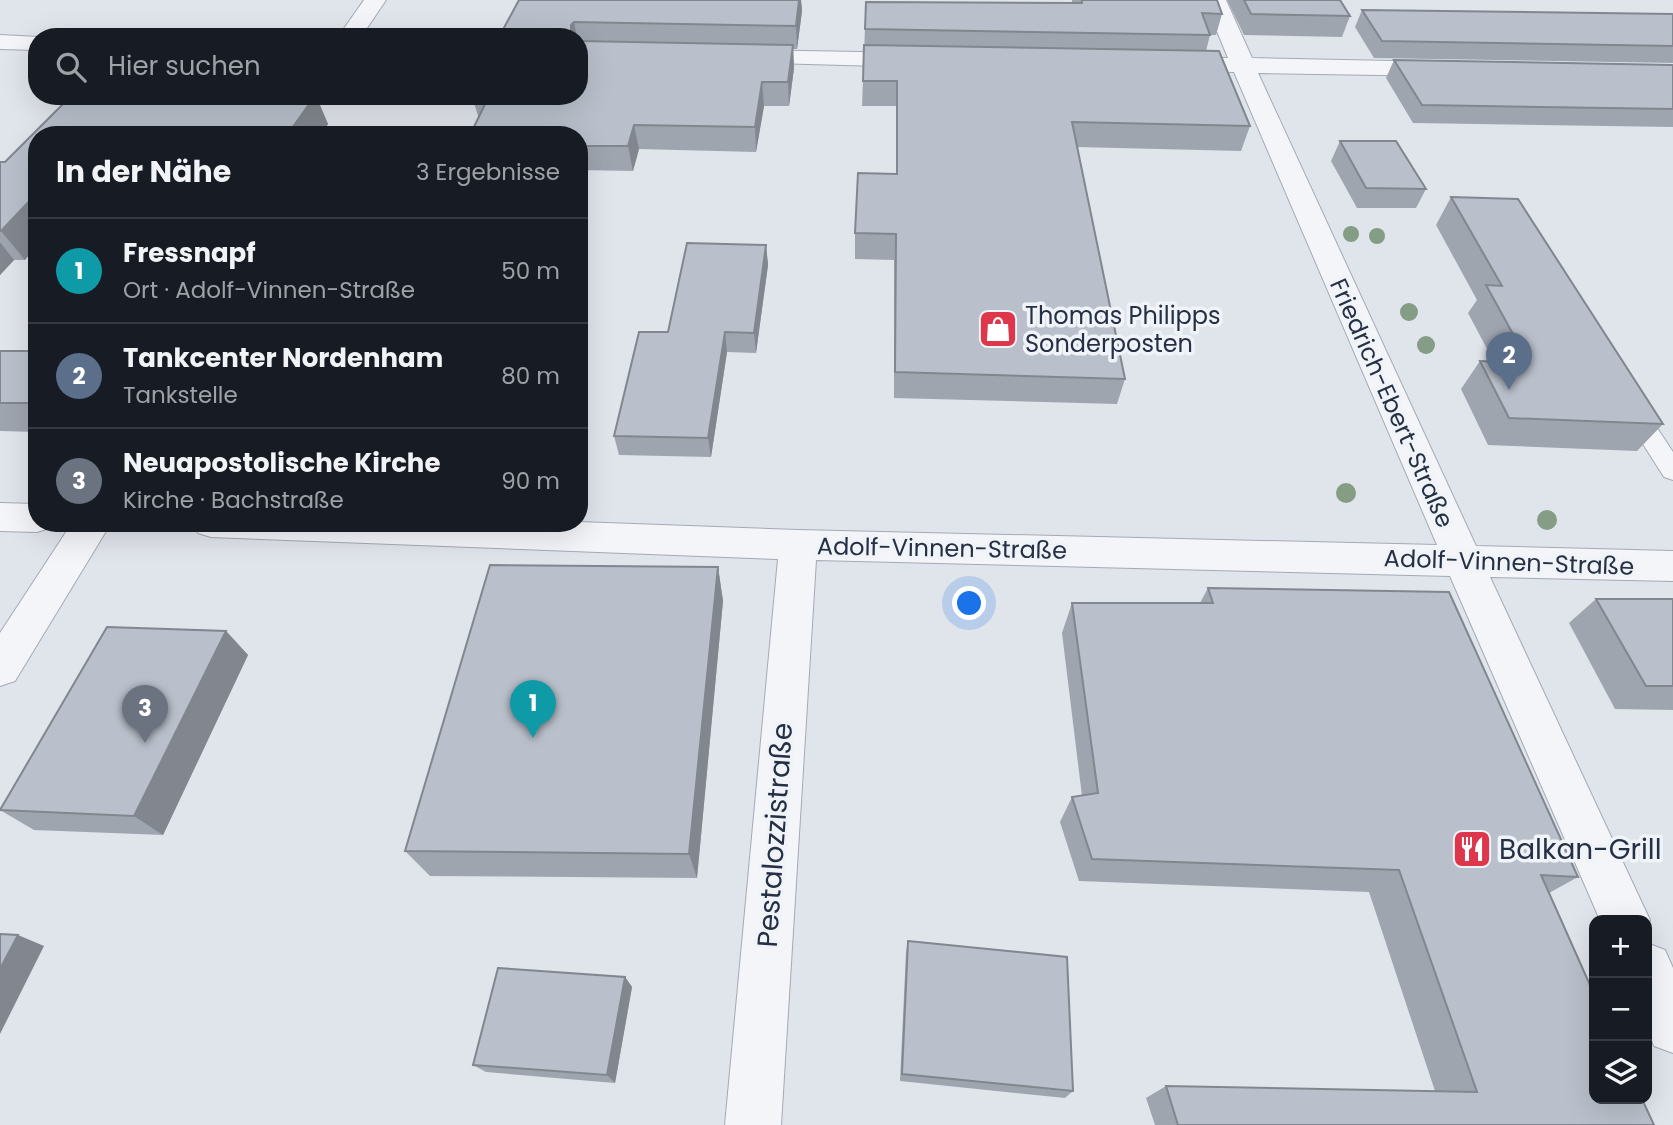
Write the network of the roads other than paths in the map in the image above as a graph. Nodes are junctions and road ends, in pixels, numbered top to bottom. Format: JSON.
{"nodes":[{"id":1,"x":375,"y":0,"type":"edge"},
{"id":2,"x":1215,"y":0,"type":"edge"},
{"id":3,"x":355,"y":28,"type":"edge"},
{"id":4,"x":0,"y":41,"type":"edge"},
{"id":5,"x":28,"y":43,"type":"edge"},
{"id":6,"x":716,"y":57,"type":"edge"},
{"id":7,"x":937,"y":60,"type":"edge"},
{"id":8,"x":1146,"y":64,"type":"edge"},
{"id":9,"x":1243,"y":65,"type":"junction"},
{"id":10,"x":1465,"y":69,"type":"edge"},
{"id":11,"x":1621,"y":392,"type":"edge"},
{"id":12,"x":1673,"y":471,"type":"edge"},
{"id":13,"x":0,"y":517,"type":"edge"},
{"id":14,"x":28,"y":518,"type":"edge"},
{"id":15,"x":86,"y":532,"type":"edge"},
{"id":16,"x":451,"y":532,"type":"edge"},
{"id":17,"x":798,"y":545,"type":"junction"},
{"id":18,"x":1463,"y":560,"type":"junction"},
{"id":19,"x":1673,"y":566,"type":"edge"},
{"id":20,"x":0,"y":668,"type":"edge"},
{"id":21,"x":1623,"y":915,"type":"edge"},
{"id":22,"x":1651,"y":978,"type":"edge"},
{"id":23,"x":1673,"y":1027,"type":"edge"},
{"id":24,"x":752,"y":1125,"type":"edge"}],
"edges":[{"from":1,"to":3,"type":"street"},
{"from":2,"to":9,"type":"street","name":"Friedrich-Ebert-Straße"},
{"from":4,"to":5,"type":"street"},
{"from":6,"to":7,"type":"street"},
{"from":8,"to":9,"type":"street"},
{"from":9,"to":10,"type":"street"},
{"from":9,"to":18,"type":"street","name":"Friedrich-Ebert-Straße"},
{"from":11,"to":12,"type":"lane"},
{"from":13,"to":14,"type":"street"},
{"from":15,"to":20,"type":"street"},
{"from":16,"to":17,"type":"street","name":"Adolf-Vinnen-Straße"},
{"from":17,"to":18,"type":"street","name":"Adolf-Vinnen-Straße"},
{"from":17,"to":24,"type":"street","name":"Pestalozzistraße"},
{"from":18,"to":19,"type":"street","name":"Adolf-Vinnen-Straße"},
{"from":18,"to":21,"type":"street","name":"Friedrich-Ebert-Straße"},
{"from":22,"to":23,"type":"street"}]}
